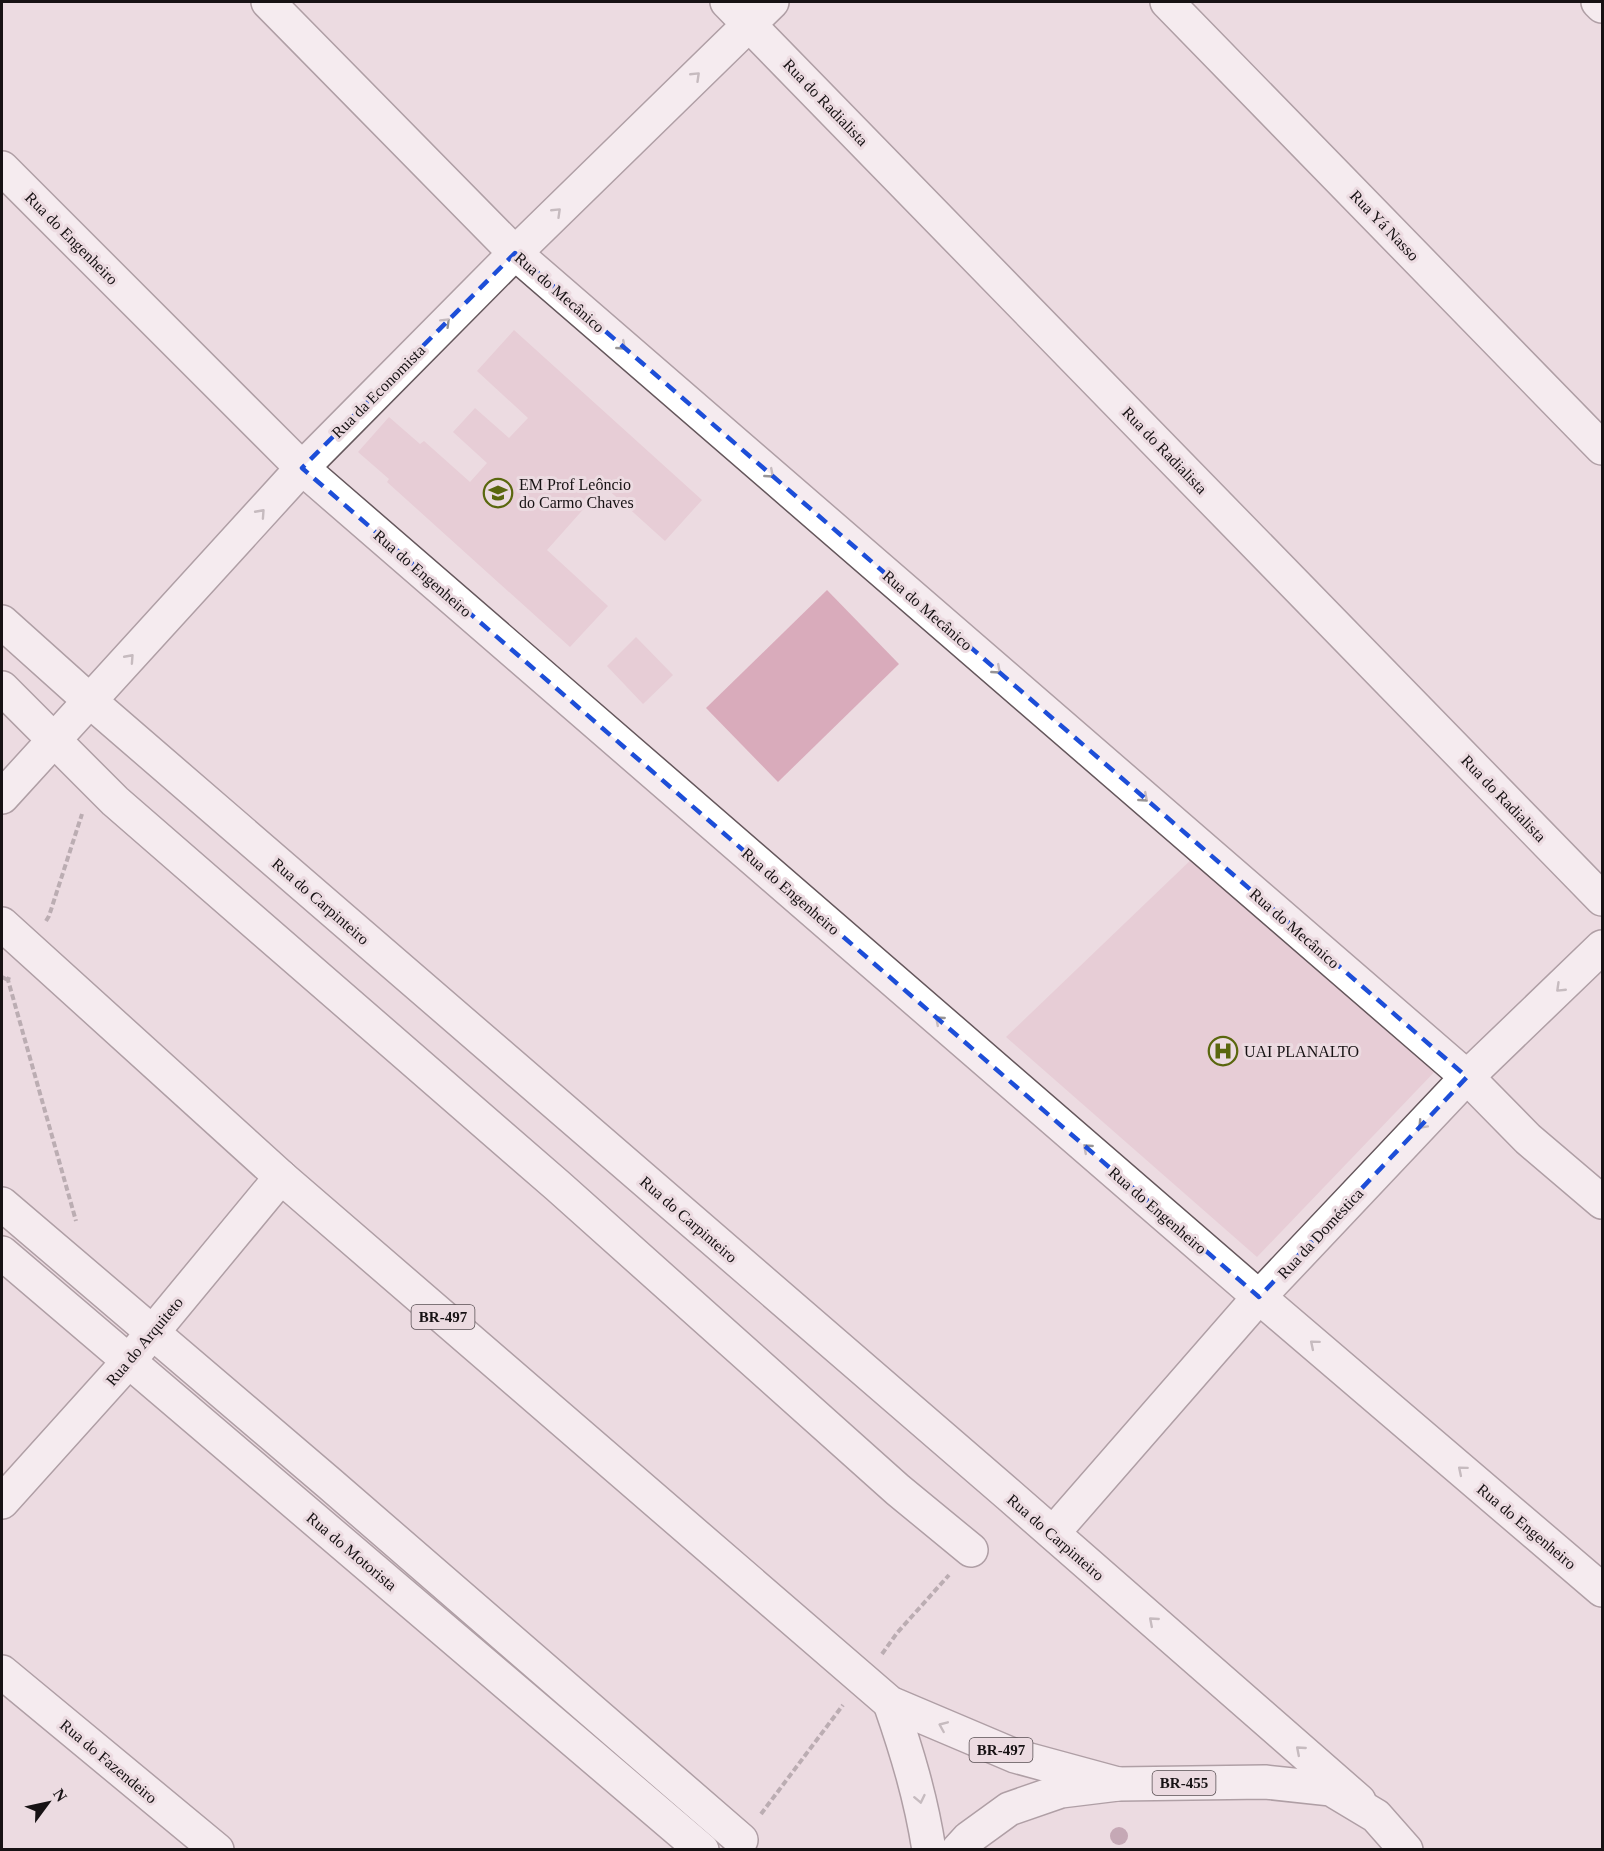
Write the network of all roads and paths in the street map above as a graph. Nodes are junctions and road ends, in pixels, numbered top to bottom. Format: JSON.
{"nodes":[{"id":1,"x":268,"y":2,"type":"edge"},
{"id":2,"x":772,"y":2,"type":"edge"},
{"id":3,"x":1167,"y":2,"type":"edge"},
{"id":4,"x":1598,"y":2,"type":"edge"},
{"id":5,"x":1602,"y":6,"type":"edge"},
{"id":6,"x":738,"y":13,"type":"edge"},
{"id":7,"x":2,"y":168,"type":"edge"},
{"id":8,"x":515,"y":253,"type":"junction"},
{"id":9,"x":1602,"y":448,"type":"edge"},
{"id":10,"x":302,"y":468,"type":"junction"},
{"id":11,"x":2,"y":622,"type":"edge"},
{"id":12,"x":2,"y":688,"type":"edge"},
{"id":13,"x":90,"y":701,"type":"junction"},
{"id":14,"x":54,"y":740,"type":"junction"},
{"id":15,"x":93,"y":779,"type":"junction"},
{"id":16,"x":2,"y":797,"type":"edge"},
{"id":17,"x":1602,"y":899,"type":"edge"},
{"id":18,"x":2,"y":924,"type":"edge"},
{"id":19,"x":1602,"y":947,"type":"edge"},
{"id":20,"x":28,"y":948,"type":"junction"},
{"id":21,"x":2,"y":976,"type":"edge"},
{"id":22,"x":8,"y":980,"type":"junction"},
{"id":23,"x":1467,"y":1077,"type":"junction"},
{"id":24,"x":281,"y":1177,"type":"junction"},
{"id":25,"x":1602,"y":1202,"type":"edge"},
{"id":26,"x":2,"y":1204,"type":"edge"},
{"id":27,"x":77,"y":1226,"type":"dead end"},
{"id":28,"x":2,"y":1252,"type":"edge"},
{"id":29,"x":1259,"y":1297,"type":"junction"},
{"id":30,"x":128,"y":1362,"type":"junction"},
{"id":31,"x":2,"y":1502,"type":"edge"},
{"id":32,"x":1053,"y":1533,"type":"junction"},
{"id":33,"x":971,"y":1550,"type":"dead end"},
{"id":34,"x":1602,"y":1590,"type":"edge"},
{"id":35,"x":2,"y":1671,"type":"edge"},
{"id":36,"x":890,"y":1703,"type":"junction"},
{"id":37,"x":1118,"y":1784,"type":"junction"},
{"id":38,"x":1376,"y":1816,"type":"junction"},
{"id":39,"x":741,"y":1840,"type":"dead end"},
{"id":40,"x":217,"y":1850,"type":"edge"},
{"id":41,"x":702,"y":1850,"type":"edge"},
{"id":42,"x":929,"y":1850,"type":"edge"},
{"id":43,"x":958,"y":1850,"type":"edge"},
{"id":44,"x":1406,"y":1850,"type":"edge"}],
"edges":[{"from":1,"to":8,"type":"street","name":"Rua do Mecânico"},
{"from":2,"to":6,"type":"street","name":"Rua da Economista"},
{"from":3,"to":9,"type":"street","name":"Rua Yá Nasso"},
{"from":4,"to":5,"type":"street"},
{"from":8,"to":6,"type":"street","name":"Rua da Economista","one_way":true},
{"from":6,"to":17,"type":"street","name":"Rua do Radialista"},
{"from":7,"to":10,"type":"street","name":"Rua do Engenheiro"},
{"from":10,"to":8,"type":"street","name":"Rua da Economista","one_way":true},
{"from":8,"to":23,"type":"street","name":"Rua do Mecânico","one_way":true},
{"from":13,"to":10,"type":"street","name":"Rua da Economista","one_way":true},
{"from":29,"to":10,"type":"street","name":"Rua do Engenheiro","one_way":true},
{"from":11,"to":13,"type":"street","name":"Rua do Carpinteiro"},
{"from":12,"to":14,"type":"street"},
{"from":13,"to":14,"type":"street","name":"Rua da Economista"},
{"from":13,"to":32,"type":"street","name":"Rua do Carpinteiro"},
{"from":14,"to":15,"type":"street"},
{"from":14,"to":16,"type":"street","name":"Rua da Economista"},
{"from":15,"to":20,"type":"path"},
{"from":15,"to":33,"type":"street"},
{"from":18,"to":20,"type":"street","number":"BR-497"},
{"from":19,"to":23,"type":"street","name":"Rua da Doméstica","one_way":true},
{"from":20,"to":22,"type":"path"},
{"from":20,"to":24,"type":"street","number":"BR-497"},
{"from":21,"to":22,"type":"path"},
{"from":22,"to":27,"type":"path"},
{"from":23,"to":25,"type":"street","name":"Rua do Mecânico"},
{"from":23,"to":29,"type":"street","name":"Rua da Doméstica","one_way":true},
{"from":24,"to":30,"type":"street","name":"Rua do Arquiteto"},
{"from":24,"to":36,"type":"street","number":"BR-497"},
{"from":26,"to":39,"type":"street"},
{"from":28,"to":30,"type":"street","name":"Rua do Motorista"},
{"from":29,"to":32,"type":"street","name":"Rua da Doméstica"},
{"from":34,"to":29,"type":"street","name":"Rua do Engenheiro","one_way":true},
{"from":30,"to":31,"type":"street","name":"Rua do Arquiteto"},
{"from":30,"to":41,"type":"street","name":"Rua do Motorista"},
{"from":38,"to":32,"type":"street","name":"Rua do Carpinteiro","one_way":true},
{"from":35,"to":40,"type":"street","name":"Rua do Fazendeiro"},
{"from":37,"to":36,"type":"street","number":"BR-497","one_way":true},
{"from":36,"to":42,"type":"street","one_way":true},
{"from":37,"to":38,"type":"street","number":"BR-455"},
{"from":37,"to":43,"type":"street","number":"BR-455"},
{"from":38,"to":44,"type":"street","number":"BR-455"}]}
